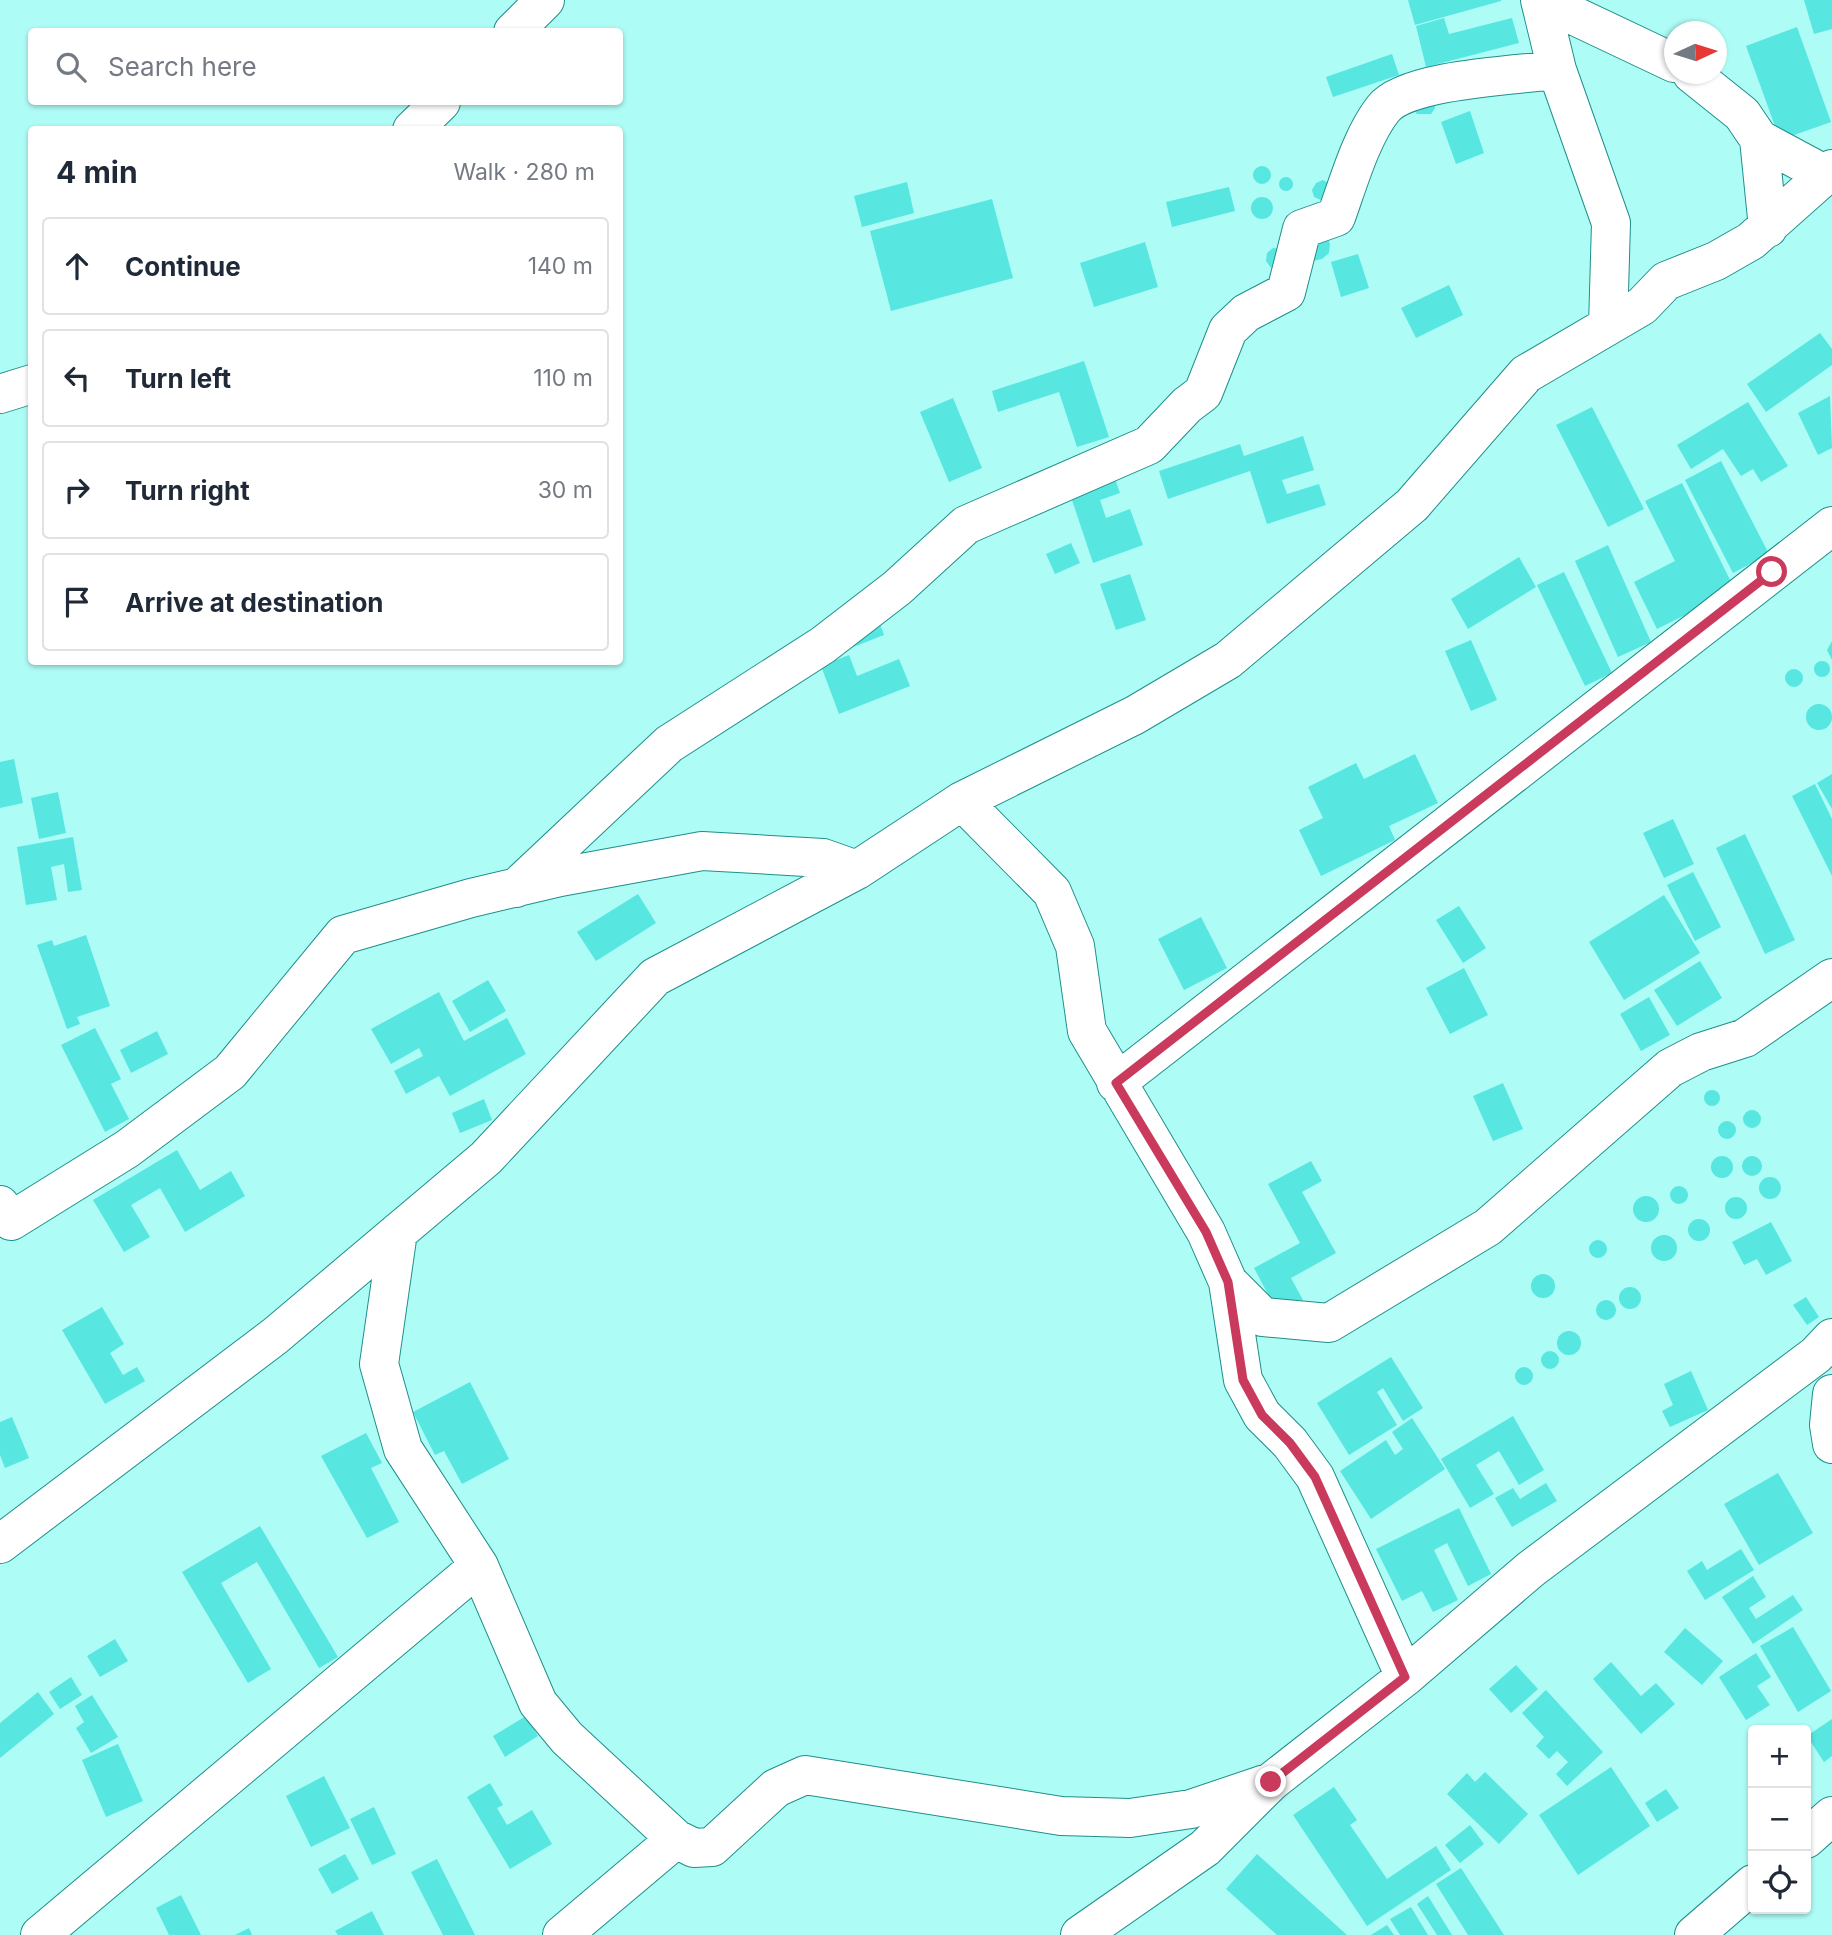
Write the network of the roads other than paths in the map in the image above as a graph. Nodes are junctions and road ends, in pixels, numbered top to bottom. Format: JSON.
{"nodes":[{"id":1,"x":545,"y":0,"type":"edge"},
{"id":2,"x":1540,"y":0,"type":"edge"},
{"id":3,"x":517,"y":28,"type":"edge"},
{"id":4,"x":1664,"y":58,"type":"edge"},
{"id":5,"x":1557,"y":70,"type":"junction"},
{"id":6,"x":1704,"y":84,"type":"edge"},
{"id":7,"x":438,"y":105,"type":"edge"},
{"id":8,"x":416,"y":126,"type":"edge"},
{"id":9,"x":1759,"y":139,"type":"junction"},
{"id":10,"x":1828,"y":172,"type":"edge"},
{"id":11,"x":1768,"y":228,"type":"junction"},
{"id":12,"x":1608,"y":326,"type":"junction"},
{"id":13,"x":28,"y":385,"type":"edge"},
{"id":14,"x":0,"y":394,"type":"edge"},
{"id":15,"x":1832,"y":526,"type":"edge"},
{"id":16,"x":962,"y":801,"type":"junction"},
{"id":17,"x":857,"y":870,"type":"junction"},
{"id":18,"x":516,"y":888,"type":"junction"},
{"id":19,"x":1832,"y":978,"type":"edge"},
{"id":20,"x":1116,"y":1083,"type":"junction"},
{"id":21,"x":0,"y":1205,"type":"edge"},
{"id":22,"x":398,"y":1232,"type":"junction"},
{"id":23,"x":1228,"y":1282,"type":"junction"},
{"id":24,"x":1832,"y":1338,"type":"edge"},
{"id":25,"x":1832,"y":1394,"type":"edge"},
{"id":26,"x":1832,"y":1444,"type":"edge"},
{"id":27,"x":0,"y":1544,"type":"edge"},
{"id":28,"x":479,"y":1566,"type":"junction"},
{"id":29,"x":1405,"y":1677,"type":"junction"},
{"id":30,"x":1271,"y":1782,"type":"junction"},
{"id":31,"x":1832,"y":1816,"type":"edge"},
{"id":32,"x":1811,"y":1835,"type":"edge"},
{"id":33,"x":677,"y":1839,"type":"junction"},
{"id":34,"x":1748,"y":1888,"type":"edge"},
{"id":35,"x":40,"y":1935,"type":"edge"},
{"id":36,"x":562,"y":1935,"type":"edge"},
{"id":37,"x":1080,"y":1935,"type":"edge"},
{"id":38,"x":1694,"y":1935,"type":"edge"}],
"edges":[{"from":1,"to":3,"type":"street"},
{"from":2,"to":4,"type":"street"},
{"from":2,"to":5,"type":"street"},
{"from":5,"to":12,"type":"street"},
{"from":5,"to":18,"type":"street"},
{"from":6,"to":9,"type":"street"},
{"from":7,"to":8,"type":"street"},
{"from":9,"to":10,"type":"street"},
{"from":9,"to":11,"type":"street"},
{"from":10,"to":11,"type":"street"},
{"from":11,"to":12,"type":"street"},
{"from":12,"to":16,"type":"street"},
{"from":13,"to":14,"type":"street"},
{"from":15,"to":20,"type":"street"},
{"from":16,"to":17,"type":"street"},
{"from":16,"to":20,"type":"street"},
{"from":17,"to":18,"type":"street"},
{"from":17,"to":22,"type":"street"},
{"from":18,"to":21,"type":"street"},
{"from":19,"to":23,"type":"street"},
{"from":20,"to":23,"type":"street"},
{"from":22,"to":27,"type":"street"},
{"from":22,"to":28,"type":"street"},
{"from":23,"to":29,"type":"street"},
{"from":24,"to":29,"type":"street"},
{"from":25,"to":26,"type":"street"},
{"from":28,"to":33,"type":"street"},
{"from":28,"to":35,"type":"street"},
{"from":29,"to":30,"type":"street"},
{"from":30,"to":33,"type":"street"},
{"from":30,"to":37,"type":"street"},
{"from":31,"to":32,"type":"street"},
{"from":33,"to":36,"type":"street"},
{"from":34,"to":38,"type":"street"}]}
